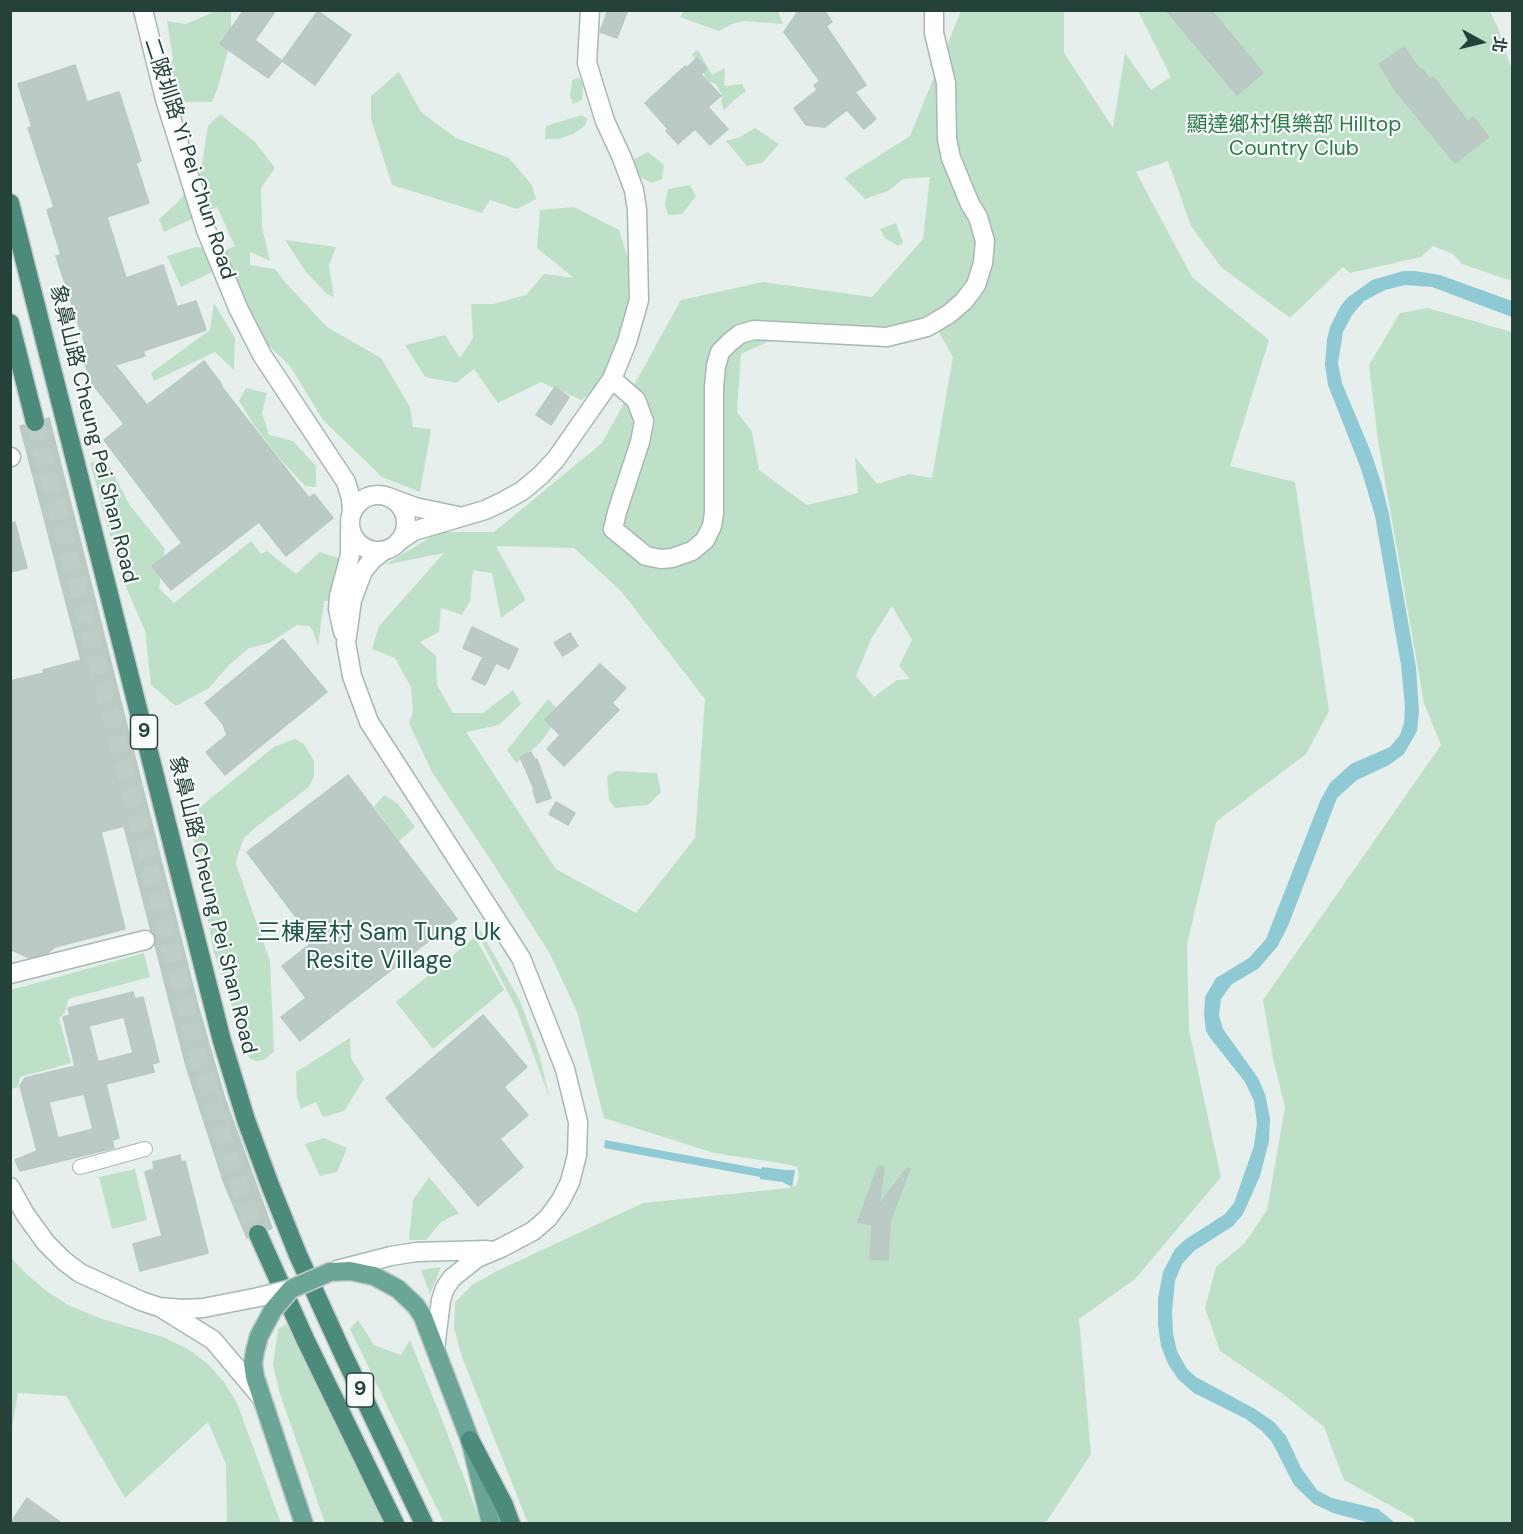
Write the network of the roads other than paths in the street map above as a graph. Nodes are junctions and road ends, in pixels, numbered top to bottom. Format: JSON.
{"nodes":[{"id":1,"x":143,"y":10,"type":"edge"},
{"id":2,"x":590,"y":10,"type":"edge"},
{"id":3,"x":934,"y":10,"type":"edge"},
{"id":4,"x":10,"y":203,"type":"edge"},
{"id":5,"x":10,"y":323,"type":"edge"},
{"id":6,"x":612,"y":379,"type":"junction"},
{"id":7,"x":35,"y":422,"type":"tunnel mouth"},
{"id":8,"x":331,"y":461,"type":"junction"},
{"id":9,"x":385,"y":496,"type":"junction"},
{"id":10,"x":468,"y":516,"type":"junction"},
{"id":11,"x":351,"y":520,"type":"junction"},
{"id":12,"x":399,"y":541,"type":"junction"},
{"id":13,"x":383,"y":551,"type":"junction"},
{"id":14,"x":346,"y":643,"type":"junction"},
{"id":15,"x":145,"y":940,"type":"dead end"},
{"id":16,"x":10,"y":974,"type":"edge"},
{"id":17,"x":145,"y":1149,"type":"dead end"},
{"id":18,"x":80,"y":1167,"type":"dead end"},
{"id":19,"x":10,"y":1187,"type":"edge"},
{"id":20,"x":258,"y":1234,"type":"tunnel mouth"},
{"id":21,"x":501,"y":1248,"type":"junction"},
{"id":22,"x":333,"y":1272,"type":"junction"},
{"id":23,"x":291,"y":1289,"type":"junction"},
{"id":24,"x":159,"y":1307,"type":"junction"},
{"id":25,"x":435,"y":1349,"type":"junction"},
{"id":26,"x":261,"y":1396,"type":"junction"},
{"id":27,"x":470,"y":1440,"type":"junction"},
{"id":28,"x":304,"y":1524,"type":"edge"},
{"id":29,"x":395,"y":1524,"type":"edge"},
{"id":30,"x":424,"y":1524,"type":"edge"},
{"id":31,"x":491,"y":1524,"type":"edge"},
{"id":32,"x":511,"y":1524,"type":"edge"}],
"edges":[{"from":1,"to":8,"type":"street","name":"二陂圳路 Yi Pei Chun Road"},
{"from":2,"to":6,"type":"street"},
{"from":3,"to":6,"type":"street"},
{"from":4,"to":30,"type":"highway","name":"象鼻山路 Cheung Pei Shan Road","number":"9"},
{"from":5,"to":7,"type":"highway"},
{"from":6,"to":10,"type":"street"},
{"from":8,"to":9,"type":"street","name":"二陂圳路 Yi Pei Chun Road"},
{"from":8,"to":11,"type":"street","name":"二陂圳路 Yi Pei Chun Road"},
{"from":9,"to":10,"type":"street","name":"二陂圳路 Yi Pei Chun Road"},
{"from":9,"to":11,"type":"street"},
{"from":9,"to":12,"type":"street"},
{"from":10,"to":12,"type":"street"},
{"from":11,"to":13,"type":"street"},
{"from":11,"to":14,"type":"street","name":"二陂圳路 Yi Pei Chun Road"},
{"from":12,"to":13,"type":"street"},
{"from":13,"to":14,"type":"street"},
{"from":14,"to":21,"type":"street"},
{"from":15,"to":16,"type":"street"},
{"from":17,"to":18,"type":"street"},
{"from":19,"to":24,"type":"street"},
{"from":20,"to":29,"type":"highway","number":"9"},
{"from":21,"to":22,"type":"street"},
{"from":21,"to":25,"type":"street"},
{"from":22,"to":23,"type":"main road","bridge":true},
{"from":22,"to":25,"type":"main road"},
{"from":23,"to":24,"type":"street","bridge":true},
{"from":23,"to":26,"type":"main road","bridge":true},
{"from":24,"to":26,"type":"street"},
{"from":25,"to":27,"type":"main road"},
{"from":26,"to":28,"type":"main road"},
{"from":27,"to":31,"type":"main road"},
{"from":27,"to":32,"type":"highway"}]}
